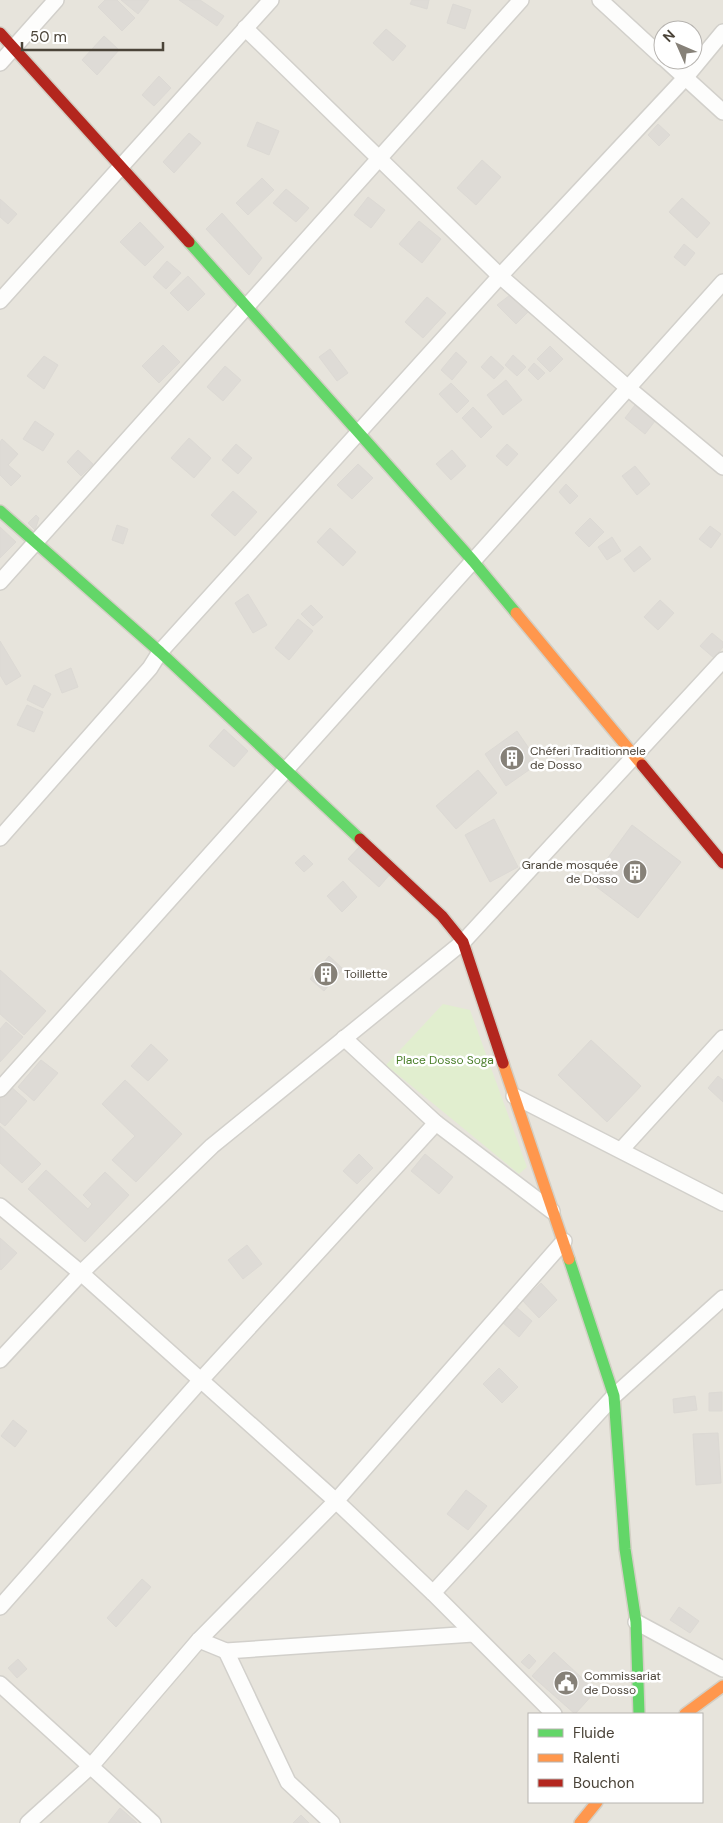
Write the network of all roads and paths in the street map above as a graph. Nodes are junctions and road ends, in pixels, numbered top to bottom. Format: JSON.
{"nodes":[{"id":1,"x":56,"y":0,"type":"edge"},
{"id":2,"x":270,"y":0,"type":"edge"},
{"id":3,"x":521,"y":0,"type":"edge"},
{"id":4,"x":600,"y":0,"type":"edge"},
{"id":5,"x":245,"y":28,"type":"junction"},
{"id":6,"x":723,"y":32,"type":"edge"},
{"id":7,"x":0,"y":33,"type":"edge"},
{"id":8,"x":13,"y":48,"type":"junction"},
{"id":9,"x":653,"y":49,"type":"edge"},
{"id":10,"x":0,"y":63,"type":"edge"},
{"id":11,"x":676,"y":70,"type":"edge"},
{"id":12,"x":685,"y":78,"type":"junction"},
{"id":13,"x":723,"y":112,"type":"edge"},
{"id":14,"x":380,"y":157,"type":"junction"},
{"id":15,"x":122,"y":167,"type":"junction"},
{"id":16,"x":500,"y":276,"type":"junction"},
{"id":17,"x":723,"y":282,"type":"edge"},
{"id":18,"x":0,"y":302,"type":"edge"},
{"id":19,"x":248,"y":307,"type":"junction"},
{"id":20,"x":628,"y":388,"type":"junction"},
{"id":21,"x":359,"y":432,"type":"junction"},
{"id":22,"x":723,"y":467,"type":"edge"},
{"id":23,"x":0,"y":511,"type":"edge"},
{"id":24,"x":34,"y":542,"type":"junction"},
{"id":25,"x":473,"y":560,"type":"junction"},
{"id":26,"x":0,"y":582,"type":"edge"},
{"id":27,"x":160,"y":652,"type":"junction"},
{"id":28,"x":723,"y":660,"type":"edge"},
{"id":29,"x":636,"y":757,"type":"junction"},
{"id":30,"x":286,"y":769,"type":"junction"},
{"id":31,"x":0,"y":838,"type":"edge"},
{"id":32,"x":723,"y":864,"type":"edge"},
{"id":33,"x":463,"y":942,"type":"junction"},
{"id":34,"x":344,"y":1038,"type":"junction"},
{"id":35,"x":723,"y":1038,"type":"edge"},
{"id":36,"x":0,"y":1089,"type":"edge"},
{"id":37,"x":514,"y":1096,"type":"junction"},
{"id":38,"x":436,"y":1123,"type":"junction"},
{"id":39,"x":621,"y":1150,"type":"junction"},
{"id":40,"x":723,"y":1203,"type":"edge"},
{"id":41,"x":0,"y":1206,"type":"edge"},
{"id":42,"x":552,"y":1211,"type":"junction"},
{"id":43,"x":564,"y":1241,"type":"junction"},
{"id":44,"x":81,"y":1274,"type":"junction"},
{"id":45,"x":723,"y":1298,"type":"edge"},
{"id":46,"x":0,"y":1360,"type":"edge"},
{"id":47,"x":200,"y":1381,"type":"junction"},
{"id":48,"x":614,"y":1396,"type":"junction"},
{"id":49,"x":336,"y":1501,"type":"junction"},
{"id":50,"x":433,"y":1593,"type":"junction"},
{"id":51,"x":0,"y":1607,"type":"edge"},
{"id":52,"x":636,"y":1622,"type":"junction"},
{"id":53,"x":473,"y":1634,"type":"junction"},
{"id":54,"x":199,"y":1640,"type":"junction"},
{"id":55,"x":226,"y":1651,"type":"junction"},
{"id":56,"x":723,"y":1669,"type":"edge"},
{"id":57,"x":0,"y":1684,"type":"edge"},
{"id":58,"x":723,"y":1686,"type":"edge"},
{"id":59,"x":553,"y":1713,"type":"edge"},
{"id":60,"x":639,"y":1713,"type":"edge"},
{"id":61,"x":686,"y":1713,"type":"edge"},
{"id":62,"x":92,"y":1765,"type":"junction"},
{"id":63,"x":596,"y":1803,"type":"edge"},
{"id":64,"x":28,"y":1823,"type":"edge"},
{"id":65,"x":153,"y":1823,"type":"edge"},
{"id":66,"x":332,"y":1823,"type":"edge"},
{"id":67,"x":580,"y":1823,"type":"edge"}],
"edges":[{"from":1,"to":8,"type":"street"},
{"from":2,"to":5,"type":"street"},
{"from":3,"to":14,"type":"street"},
{"from":4,"to":9,"type":"street"},
{"from":5,"to":14,"type":"street"},
{"from":5,"to":15,"type":"street"},
{"from":6,"to":12,"type":"street"},
{"from":7,"to":8,"type":"main road"},
{"from":8,"to":10,"type":"street"},
{"from":8,"to":15,"type":"main road"},
{"from":11,"to":12,"type":"street"},
{"from":12,"to":13,"type":"street"},
{"from":12,"to":16,"type":"street"},
{"from":14,"to":16,"type":"street"},
{"from":14,"to":19,"type":"street"},
{"from":15,"to":18,"type":"street"},
{"from":15,"to":19,"type":"main road"},
{"from":16,"to":20,"type":"street"},
{"from":16,"to":21,"type":"street"},
{"from":17,"to":20,"type":"street"},
{"from":19,"to":21,"type":"main road"},
{"from":19,"to":24,"type":"street"},
{"from":20,"to":22,"type":"street"},
{"from":20,"to":25,"type":"street"},
{"from":21,"to":25,"type":"main road"},
{"from":21,"to":27,"type":"street"},
{"from":23,"to":24,"type":"main road"},
{"from":24,"to":26,"type":"street"},
{"from":24,"to":27,"type":"main road"},
{"from":25,"to":29,"type":"main road"},
{"from":25,"to":30,"type":"street"},
{"from":27,"to":30,"type":"main road"},
{"from":27,"to":31,"type":"street"},
{"from":28,"to":29,"type":"street"},
{"from":29,"to":32,"type":"main road"},
{"from":29,"to":33,"type":"street"},
{"from":30,"to":33,"type":"main road"},
{"from":30,"to":36,"type":"street"},
{"from":33,"to":34,"type":"street"},
{"from":33,"to":37,"type":"main road"},
{"from":34,"to":38,"type":"street"},
{"from":34,"to":44,"type":"street"},
{"from":35,"to":39,"type":"street"},
{"from":37,"to":39,"type":"street"},
{"from":37,"to":42,"type":"main road"},
{"from":38,"to":42,"type":"street"},
{"from":38,"to":47,"type":"street"},
{"from":39,"to":40,"type":"street"},
{"from":41,"to":44,"type":"street"},
{"from":42,"to":43,"type":"main road"},
{"from":43,"to":48,"type":"main road"},
{"from":43,"to":49,"type":"street"},
{"from":44,"to":46,"type":"street"},
{"from":44,"to":47,"type":"street"},
{"from":45,"to":48,"type":"street"},
{"from":47,"to":49,"type":"street"},
{"from":47,"to":51,"type":"street"},
{"from":48,"to":50,"type":"street"},
{"from":48,"to":52,"type":"main road"},
{"from":49,"to":50,"type":"street"},
{"from":49,"to":54,"type":"street"},
{"from":50,"to":53,"type":"street"},
{"from":52,"to":56,"type":"street"},
{"from":52,"to":60,"type":"main road"},
{"from":53,"to":55,"type":"street"},
{"from":53,"to":59,"type":"street"},
{"from":54,"to":55,"type":"street"},
{"from":54,"to":62,"type":"street"},
{"from":55,"to":66,"type":"street"},
{"from":57,"to":62,"type":"street"},
{"from":58,"to":61,"type":"main road"},
{"from":62,"to":64,"type":"street"},
{"from":62,"to":65,"type":"street"},
{"from":63,"to":67,"type":"main road"}]}
